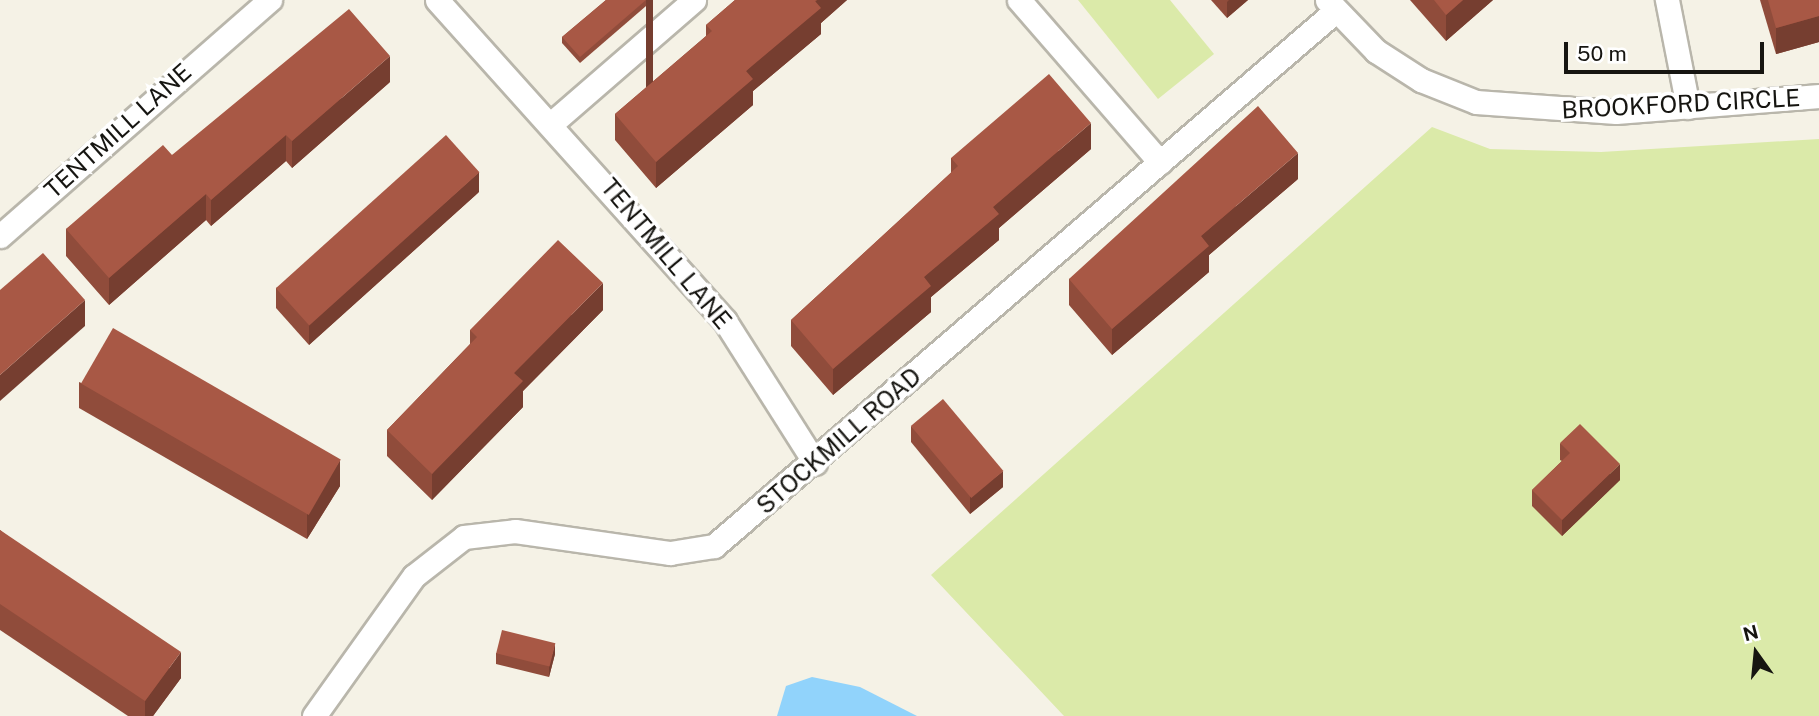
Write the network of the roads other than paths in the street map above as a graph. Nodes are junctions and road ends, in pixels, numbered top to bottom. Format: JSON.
{"nodes":[{"id":1,"x":270,"y":0,"type":"edge"},
{"id":2,"x":436,"y":0,"type":"edge"},
{"id":3,"x":694,"y":0,"type":"edge"},
{"id":4,"x":1019,"y":0,"type":"edge"},
{"id":5,"x":1667,"y":0,"type":"edge"},
{"id":6,"x":1330,"y":6,"type":"edge"},
{"id":7,"x":1819,"y":96,"type":"edge"},
{"id":8,"x":1688,"y":107,"type":"junction"},
{"id":9,"x":552,"y":123,"type":"junction"},
{"id":10,"x":1160,"y":162,"type":"junction"},
{"id":11,"x":0,"y":236,"type":"edge"},
{"id":12,"x":815,"y":463,"type":"junction"},
{"id":13,"x":314,"y":716,"type":"edge"}],
"edges":[{"from":1,"to":11,"type":"street","name":"TENTMILL LANE"},
{"from":2,"to":9,"type":"street","name":"TENTMILL LANE"},
{"from":3,"to":9,"type":"street"},
{"from":4,"to":10,"type":"street"},
{"from":5,"to":8,"type":"street"},
{"from":6,"to":8,"type":"street","name":"BROOKFORD CIRCLE"},
{"from":6,"to":10,"type":"street","name":"STOCKMILL ROAD"},
{"from":7,"to":8,"type":"street","name":"BROOKFORD CIRCLE"},
{"from":9,"to":12,"type":"street","name":"TENTMILL LANE"},
{"from":10,"to":12,"type":"street","name":"STOCKMILL ROAD"},
{"from":12,"to":13,"type":"street","name":"STOCKMILL ROAD"}]}
